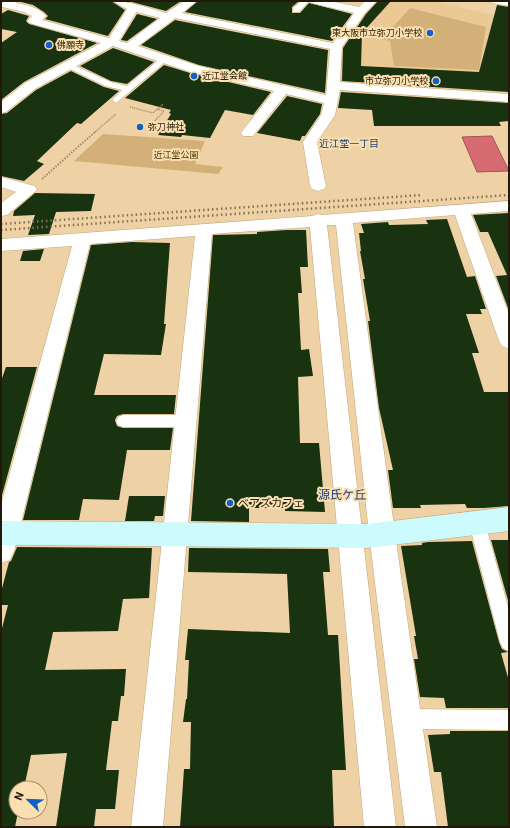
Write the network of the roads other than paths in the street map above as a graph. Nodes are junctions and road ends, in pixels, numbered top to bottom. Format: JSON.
{"nodes":[{"id":1,"x":12,"y":1,"type":"edge"},
{"id":2,"x":118,"y":1,"type":"edge"},
{"id":3,"x":191,"y":1,"type":"edge"},
{"id":4,"x":305,"y":1,"type":"edge"},
{"id":5,"x":315,"y":1,"type":"edge"},
{"id":6,"x":372,"y":1,"type":"edge"},
{"id":7,"x":496,"y":1,"type":"edge"},
{"id":8,"x":509,"y":4,"type":"edge"},
{"id":9,"x":134,"y":8,"type":"junction"},
{"id":10,"x":296,"y":10,"type":"dead end"},
{"id":11,"x":361,"y":11,"type":"junction"},
{"id":12,"x":170,"y":16,"type":"junction"},
{"id":13,"x":112,"y":42,"type":"junction"},
{"id":14,"x":129,"y":47,"type":"junction"},
{"id":15,"x":336,"y":47,"type":"junction"},
{"id":16,"x":165,"y":59,"type":"junction"},
{"id":17,"x":68,"y":66,"type":"junction"},
{"id":18,"x":128,"y":89,"type":"junction"},
{"id":19,"x":282,"y":90,"type":"junction"},
{"id":20,"x":333,"y":94,"type":"junction"},
{"id":21,"x":509,"y":98,"type":"edge"},
{"id":22,"x":116,"y":100,"type":"dead end"},
{"id":23,"x":4,"y":104,"type":"edge"},
{"id":24,"x":248,"y":134,"type":"dead end"},
{"id":25,"x":1,"y":182,"type":"edge"},
{"id":26,"x":318,"y":186,"type":"dead end"},
{"id":27,"x":509,"y":206,"type":"edge"},
{"id":28,"x":461,"y":209,"type":"junction"},
{"id":29,"x":1,"y":211,"type":"edge"},
{"id":30,"x":344,"y":218,"type":"junction"},
{"id":31,"x":318,"y":219,"type":"junction"},
{"id":32,"x":204,"y":231,"type":"junction"},
{"id":33,"x":83,"y":239,"type":"junction"},
{"id":34,"x":1,"y":244,"type":"edge"},
{"id":35,"x":509,"y":341,"type":"edge"},
{"id":36,"x":123,"y":421,"type":"dead end"},
{"id":37,"x":185,"y":421,"type":"junction"},
{"id":38,"x":509,"y":520,"type":"edge"},
{"id":39,"x":476,"y":523,"type":"junction"},
{"id":40,"x":174,"y":534,"type":"junction"},
{"id":41,"x":382,"y":534,"type":"junction"},
{"id":42,"x":352,"y":536,"type":"junction"},
{"id":43,"x":3,"y":539,"type":"edge"},
{"id":44,"x":509,"y":642,"type":"edge"},
{"id":45,"x":407,"y":719,"type":"junction"},
{"id":46,"x":509,"y":720,"type":"edge"},
{"id":47,"x":147,"y":827,"type":"edge"},
{"id":48,"x":380,"y":827,"type":"edge"},
{"id":49,"x":421,"y":827,"type":"edge"}],
"edges":[{"from":1,"to":13,"type":"street"},
{"from":2,"to":9,"type":"street"},
{"from":3,"to":12,"type":"street"},
{"from":4,"to":10,"type":"lane"},
{"from":5,"to":11,"type":"street"},
{"from":6,"to":11,"type":"street"},
{"from":7,"to":8,"type":"street"},
{"from":9,"to":12,"type":"street"},
{"from":9,"to":13,"type":"street"},
{"from":11,"to":15,"type":"street"},
{"from":12,"to":14,"type":"street"},
{"from":12,"to":15,"type":"street"},
{"from":13,"to":14,"type":"street"},
{"from":13,"to":17,"type":"street"},
{"from":14,"to":16,"type":"street"},
{"from":15,"to":20,"type":"street"},
{"from":16,"to":18,"type":"lane"},
{"from":16,"to":19,"type":"street"},
{"from":17,"to":18,"type":"lane"},
{"from":17,"to":23,"type":"street"},
{"from":18,"to":22,"type":"lane"},
{"from":19,"to":20,"type":"street"},
{"from":19,"to":24,"type":"street"},
{"from":20,"to":21,"type":"street"},
{"from":20,"to":26,"type":"street"},
{"from":25,"to":29,"type":"street"},
{"from":27,"to":28,"type":"street"},
{"from":28,"to":30,"type":"street"},
{"from":28,"to":35,"type":"street"},
{"from":30,"to":31,"type":"street"},
{"from":30,"to":41,"type":"street"},
{"from":31,"to":32,"type":"street"},
{"from":31,"to":42,"type":"street"},
{"from":32,"to":33,"type":"street"},
{"from":32,"to":37,"type":"street"},
{"from":33,"to":34,"type":"street"},
{"from":33,"to":43,"type":"street"},
{"from":36,"to":37,"type":"lane"},
{"from":37,"to":40,"type":"street"},
{"from":38,"to":39,"type":"street"},
{"from":39,"to":41,"type":"street"},
{"from":39,"to":44,"type":"lane"},
{"from":40,"to":42,"type":"street"},
{"from":40,"to":43,"type":"street"},
{"from":40,"to":47,"type":"street"},
{"from":41,"to":42,"type":"street"},
{"from":41,"to":45,"type":"street"},
{"from":42,"to":48,"type":"street"},
{"from":45,"to":46,"type":"lane"},
{"from":45,"to":49,"type":"street"}]}
